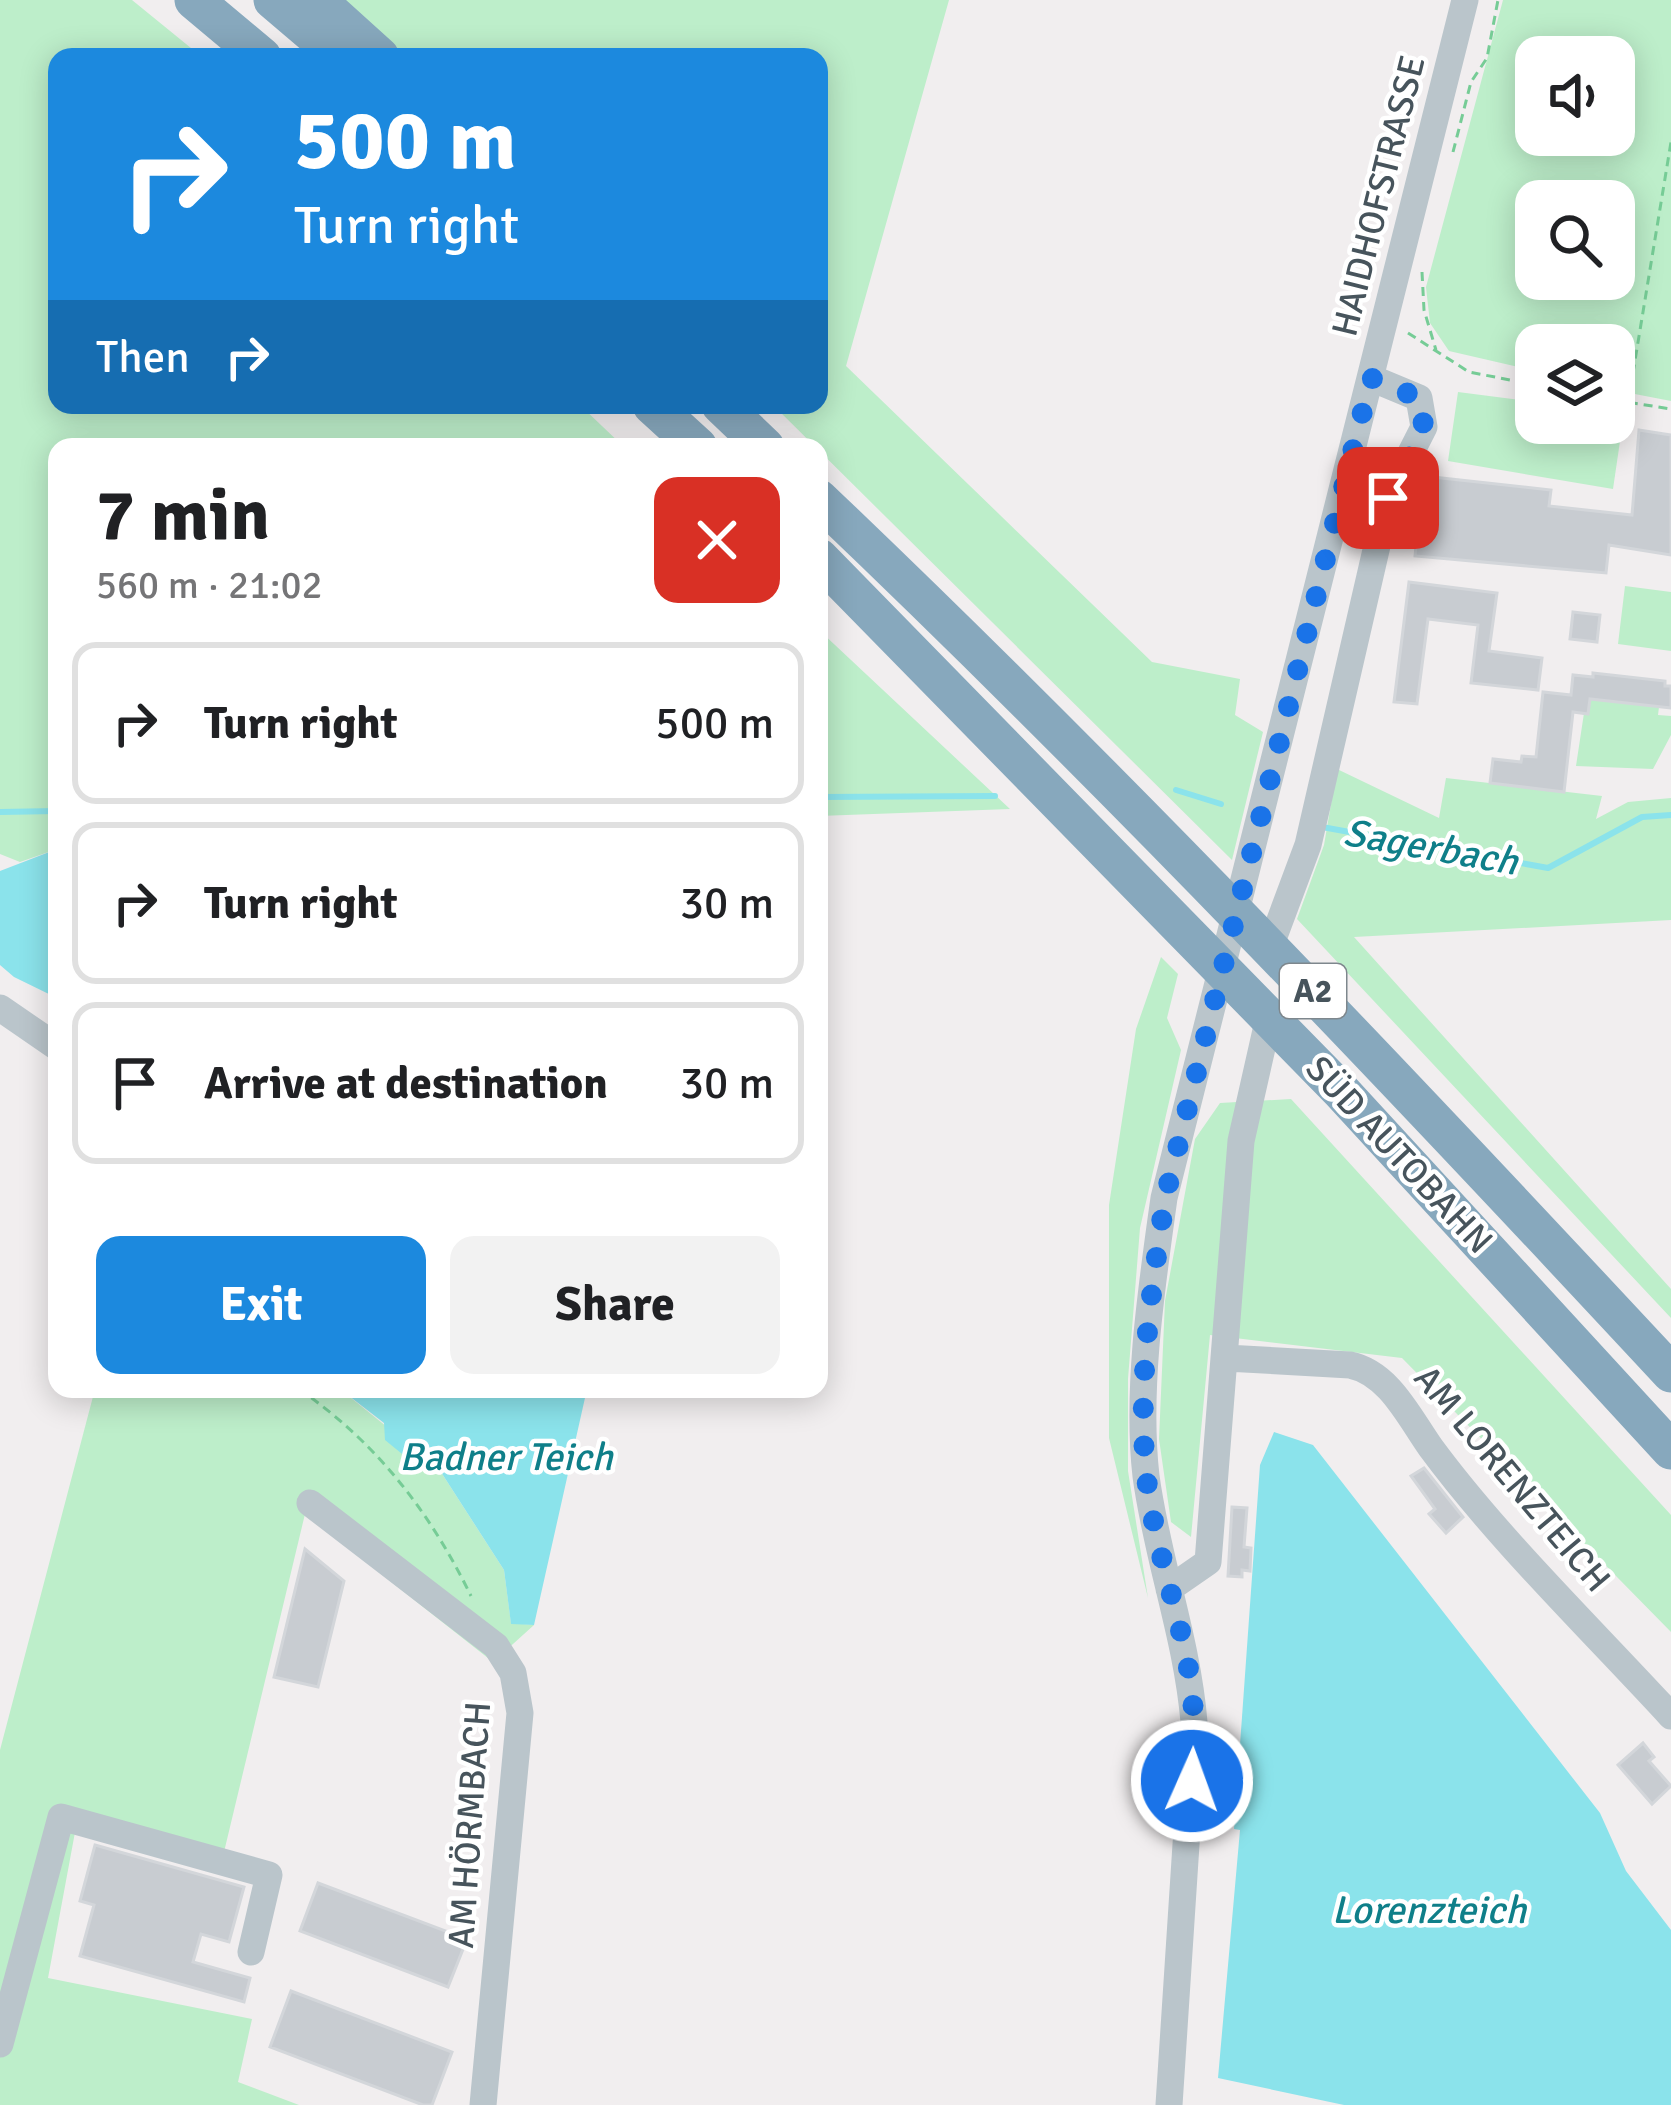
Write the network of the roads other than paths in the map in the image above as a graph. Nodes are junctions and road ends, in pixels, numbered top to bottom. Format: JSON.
{"nodes":[{"id":1,"x":194,"y":0,"type":"edge"},
{"id":2,"x":273,"y":0,"type":"edge"},
{"id":3,"x":317,"y":0,"type":"edge"},
{"id":4,"x":1465,"y":0,"type":"edge"},
{"id":5,"x":251,"y":48,"type":"edge"},
{"id":6,"x":329,"y":48,"type":"edge"},
{"id":7,"x":370,"y":48,"type":"edge"},
{"id":8,"x":1371,"y":378,"type":"junction"},
{"id":9,"x":662,"y":414,"type":"edge"},
{"id":10,"x":730,"y":414,"type":"edge"},
{"id":11,"x":688,"y":438,"type":"edge"},
{"id":12,"x":756,"y":438,"type":"edge"},
{"id":13,"x":828,"y":508,"type":"edge"},
{"id":14,"x":828,"y":567,"type":"edge"},
{"id":15,"x":1270,"y":947,"type":"junction"},
{"id":16,"x":0,"y":1008,"type":"edge"},
{"id":17,"x":1269,"y":1017,"type":"junction"},
{"id":18,"x":48,"y":1041,"type":"edge"},
{"id":19,"x":1226,"y":1358,"type":"junction"},
{"id":20,"x":1671,"y":1373,"type":"edge"},
{"id":21,"x":1671,"y":1450,"type":"edge"},
{"id":22,"x":310,"y":1503,"type":"dead end"},
{"id":23,"x":1168,"y":1589,"type":"junction"},
{"id":24,"x":1671,"y":1716,"type":"edge"},
{"id":25,"x":250,"y":1952,"type":"dead end"},
{"id":26,"x":0,"y":2044,"type":"edge"},
{"id":27,"x":483,"y":2105,"type":"edge"},
{"id":28,"x":1169,"y":2105,"type":"edge"}],
"edges":[{"from":1,"to":5,"type":"highway"},
{"from":2,"to":6,"type":"highway"},
{"from":3,"to":7,"type":"highway"},
{"from":4,"to":8,"type":"street","name":"HAIDHOFSTRASSE"},
{"from":8,"to":15,"type":"street"},
{"from":8,"to":23,"type":"street","name":"HAIDHOFSTRASSE"},
{"from":9,"to":11,"type":"highway"},
{"from":10,"to":12,"type":"highway"},
{"from":13,"to":15,"type":"highway","name":"SÜD AUTOBAHN","number":"A2"},
{"from":14,"to":17,"type":"highway","name":"SÜD AUTOBAHN","number":"A2"},
{"from":15,"to":20,"type":"highway","name":"SÜD AUTOBAHN","number":"A2"},
{"from":16,"to":18,"type":"street"},
{"from":17,"to":19,"type":"street"},
{"from":17,"to":21,"type":"highway","name":"SÜD AUTOBAHN","number":"A2"},
{"from":19,"to":23,"type":"street"},
{"from":19,"to":24,"type":"street","name":"AM LORENZTEICH"},
{"from":22,"to":27,"type":"street","name":"AM HÖRMBACH"},
{"from":23,"to":28,"type":"street","name":"HAIDHOFSTRASSE"},
{"from":25,"to":26,"type":"street"}]}
